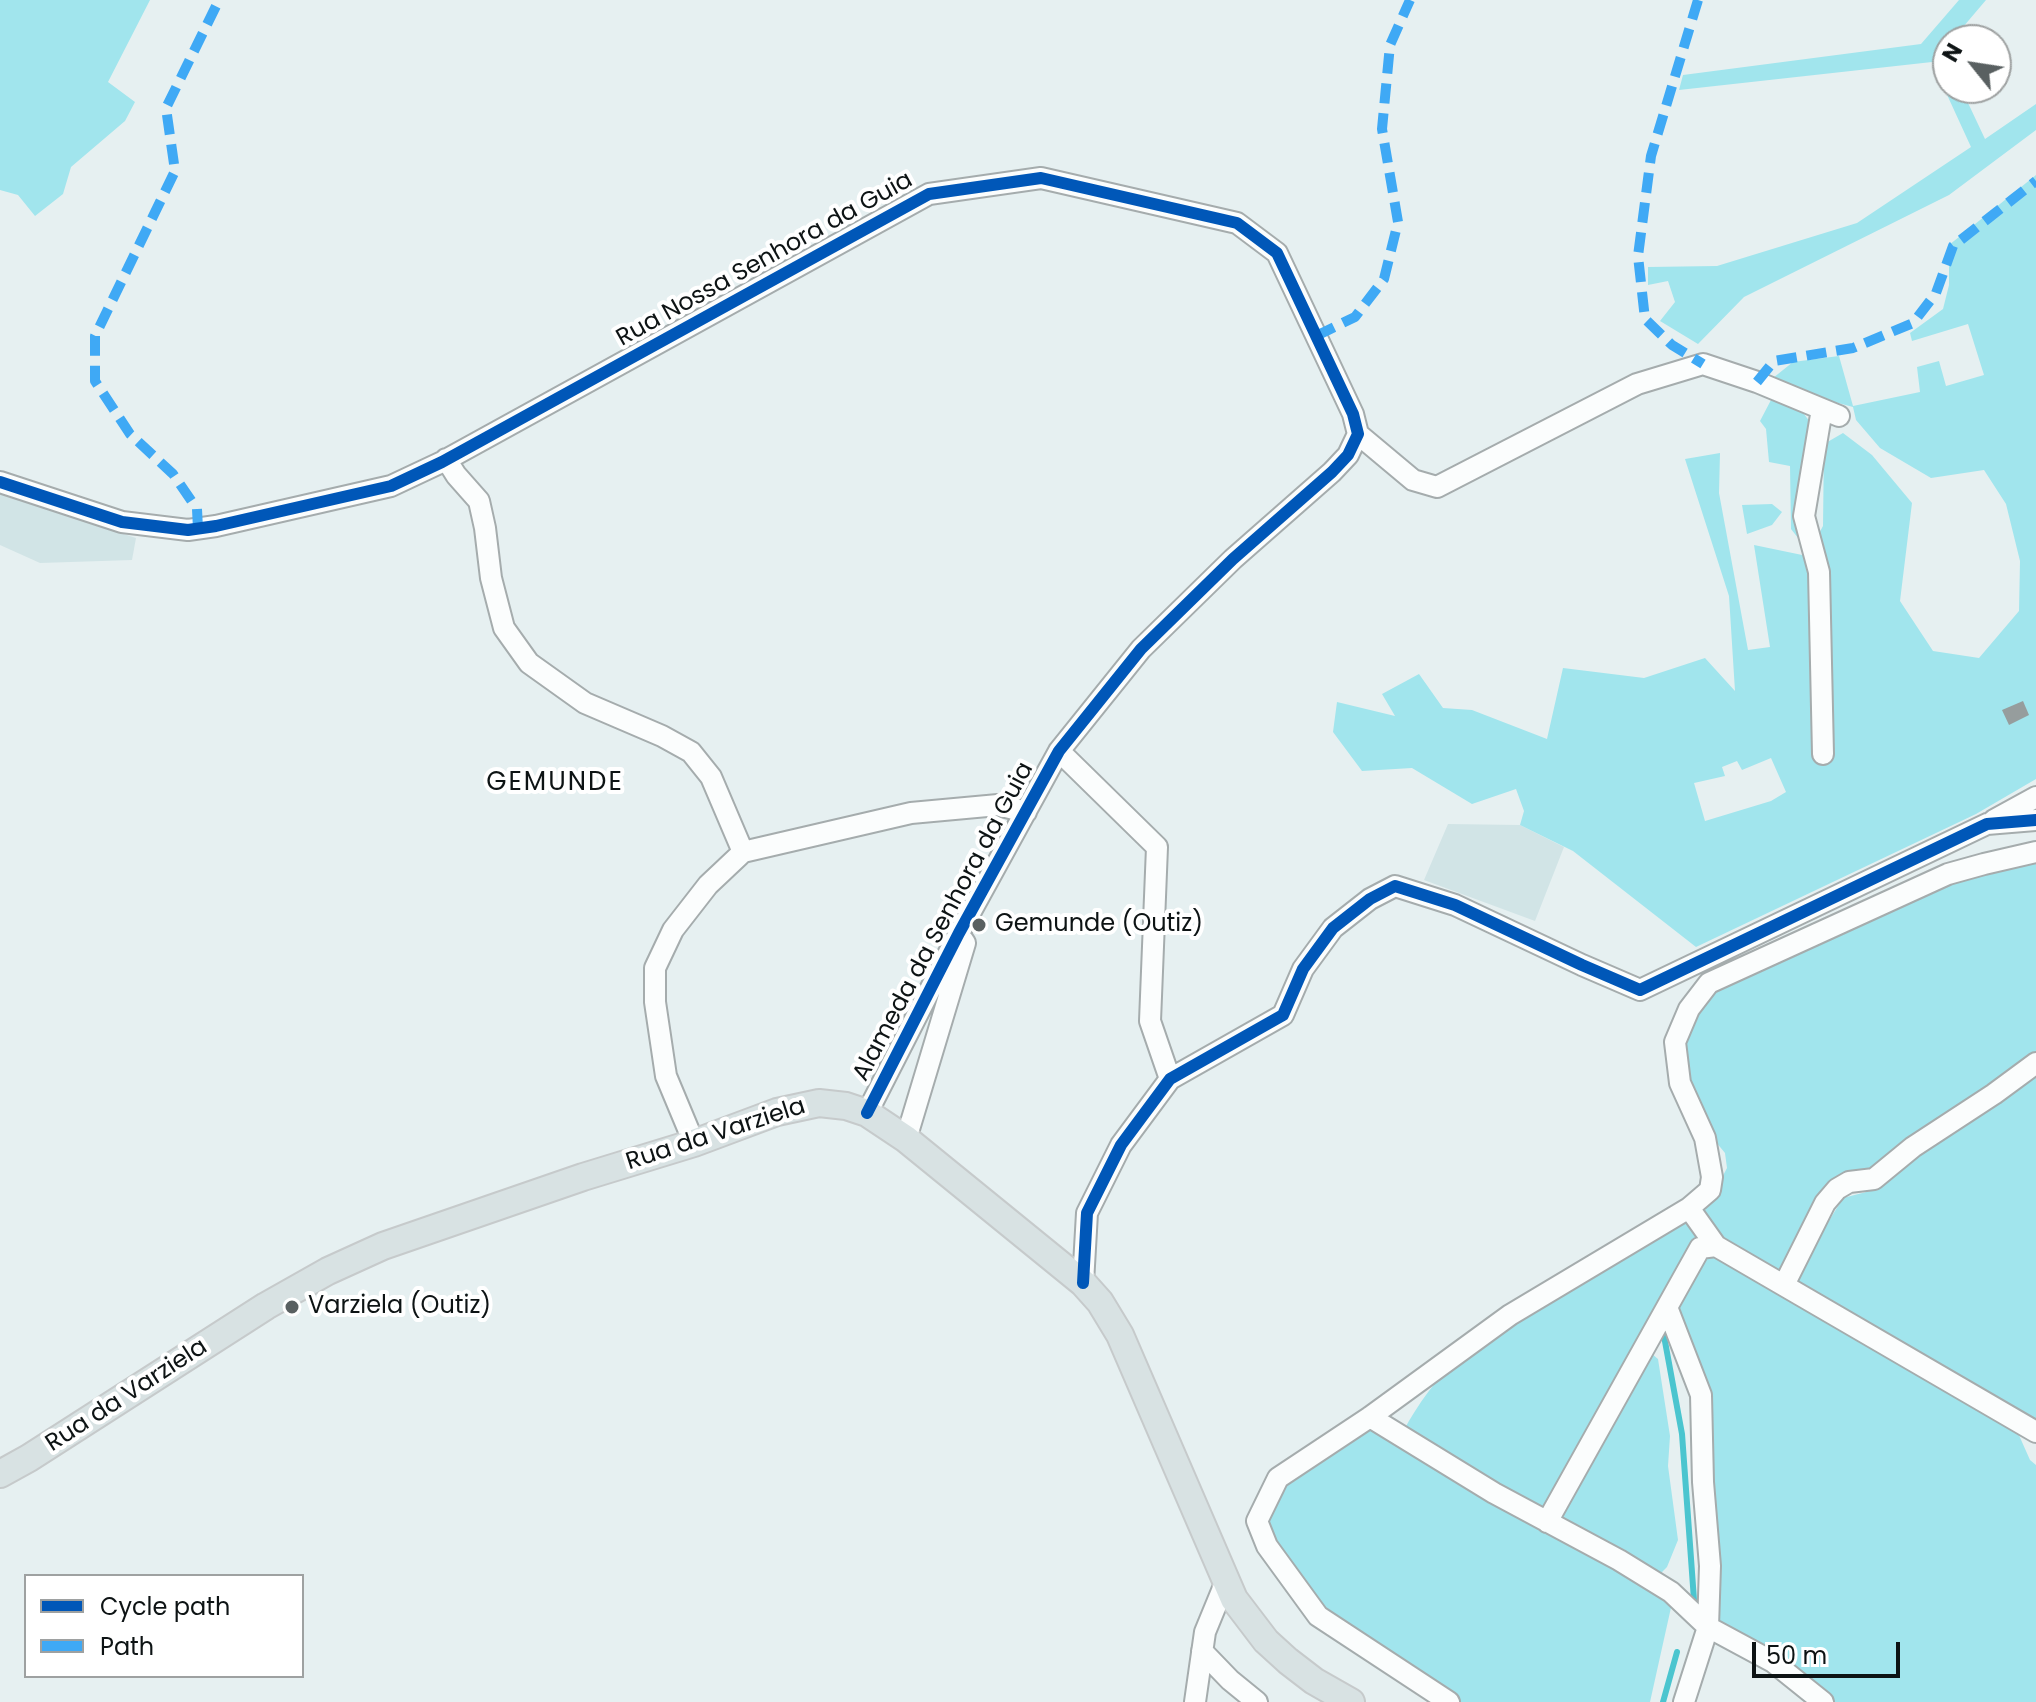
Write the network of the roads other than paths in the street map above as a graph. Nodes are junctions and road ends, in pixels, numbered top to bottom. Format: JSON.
{"nodes":[{"id":1,"x":1358,"y":434,"type":"junction"},
{"id":2,"x":446,"y":459,"type":"junction"},
{"id":3,"x":0,"y":482,"type":"edge"},
{"id":4,"x":1059,"y":751,"type":"junction"},
{"id":5,"x":1823,"y":754,"type":"dead end"},
{"id":6,"x":2036,"y":797,"type":"edge"},
{"id":7,"x":1026,"y":812,"type":"junction"},
{"id":8,"x":2036,"y":820,"type":"edge"},
{"id":9,"x":1987,"y":824,"type":"junction"},
{"id":10,"x":743,"y":852,"type":"junction"},
{"id":11,"x":2036,"y":852,"type":"edge"},
{"id":12,"x":959,"y":933,"type":"junction"},
{"id":13,"x":2036,"y":1063,"type":"edge"},
{"id":14,"x":1170,"y":1079,"type":"junction"},
{"id":15,"x":867,"y":1113,"type":"junction"},
{"id":16,"x":906,"y":1139,"type":"junction"},
{"id":17,"x":694,"y":1143,"type":"junction"},
{"id":18,"x":1689,"y":1208,"type":"junction"},
{"id":19,"x":1716,"y":1246,"type":"junction"},
{"id":20,"x":1083,"y":1283,"type":"junction"},
{"id":21,"x":1784,"y":1285,"type":"junction"},
{"id":22,"x":1667,"y":1307,"type":"junction"},
{"id":23,"x":1370,"y":1417,"type":"junction"},
{"id":24,"x":2036,"y":1432,"type":"edge"},
{"id":25,"x":0,"y":1474,"type":"edge"},
{"id":26,"x":1547,"y":1522,"type":"junction"},
{"id":27,"x":1226,"y":1581,"type":"junction"},
{"id":28,"x":1708,"y":1627,"type":"junction"},
{"id":29,"x":1202,"y":1651,"type":"junction"},
{"id":30,"x":1195,"y":1702,"type":"edge"},
{"id":31,"x":1257,"y":1702,"type":"edge"},
{"id":32,"x":1351,"y":1702,"type":"edge"},
{"id":33,"x":1449,"y":1702,"type":"edge"},
{"id":34,"x":1684,"y":1702,"type":"edge"},
{"id":35,"x":1823,"y":1702,"type":"edge"}],
"edges":[{"from":1,"to":2,"type":"street","name":"Rua Nossa Senhora da Guia"},
{"from":1,"to":4,"type":"street"},
{"from":1,"to":5,"type":"street"},
{"from":2,"to":3,"type":"street","name":"Rua Nossa Senhora da Guia"},
{"from":2,"to":10,"type":"street"},
{"from":4,"to":7,"type":"street","name":"Alameda da Senhora da Guia"},
{"from":4,"to":14,"type":"street"},
{"from":6,"to":9,"type":"street"},
{"from":7,"to":10,"type":"street"},
{"from":7,"to":12,"type":"street","name":"Alameda da Senhora da Guia"},
{"from":8,"to":9,"type":"street"},
{"from":9,"to":14,"type":"street"},
{"from":10,"to":17,"type":"street"},
{"from":11,"to":18,"type":"street"},
{"from":12,"to":15,"type":"street","name":"Alameda da Senhora da Guia"},
{"from":12,"to":16,"type":"street"},
{"from":13,"to":21,"type":"street"},
{"from":14,"to":20,"type":"street"},
{"from":15,"to":16,"type":"main road","name":"Rua da Varziela"},
{"from":15,"to":17,"type":"main road","name":"Rua da Varziela"},
{"from":16,"to":20,"type":"main road","name":"Rua da Varziela"},
{"from":17,"to":25,"type":"main road","name":"Rua da Varziela"},
{"from":18,"to":19,"type":"street"},
{"from":18,"to":23,"type":"street"},
{"from":19,"to":21,"type":"street"},
{"from":19,"to":22,"type":"street"},
{"from":20,"to":27,"type":"main road","name":"Rua da Varziela"},
{"from":21,"to":24,"type":"street"},
{"from":22,"to":26,"type":"street"},
{"from":22,"to":28,"type":"street"},
{"from":23,"to":26,"type":"street"},
{"from":23,"to":33,"type":"street"},
{"from":26,"to":28,"type":"street"},
{"from":27,"to":29,"type":"street"},
{"from":27,"to":32,"type":"main road","name":"Rua da Varziela"},
{"from":28,"to":34,"type":"street"},
{"from":28,"to":35,"type":"street"},
{"from":29,"to":30,"type":"street"},
{"from":29,"to":31,"type":"street"}]}
